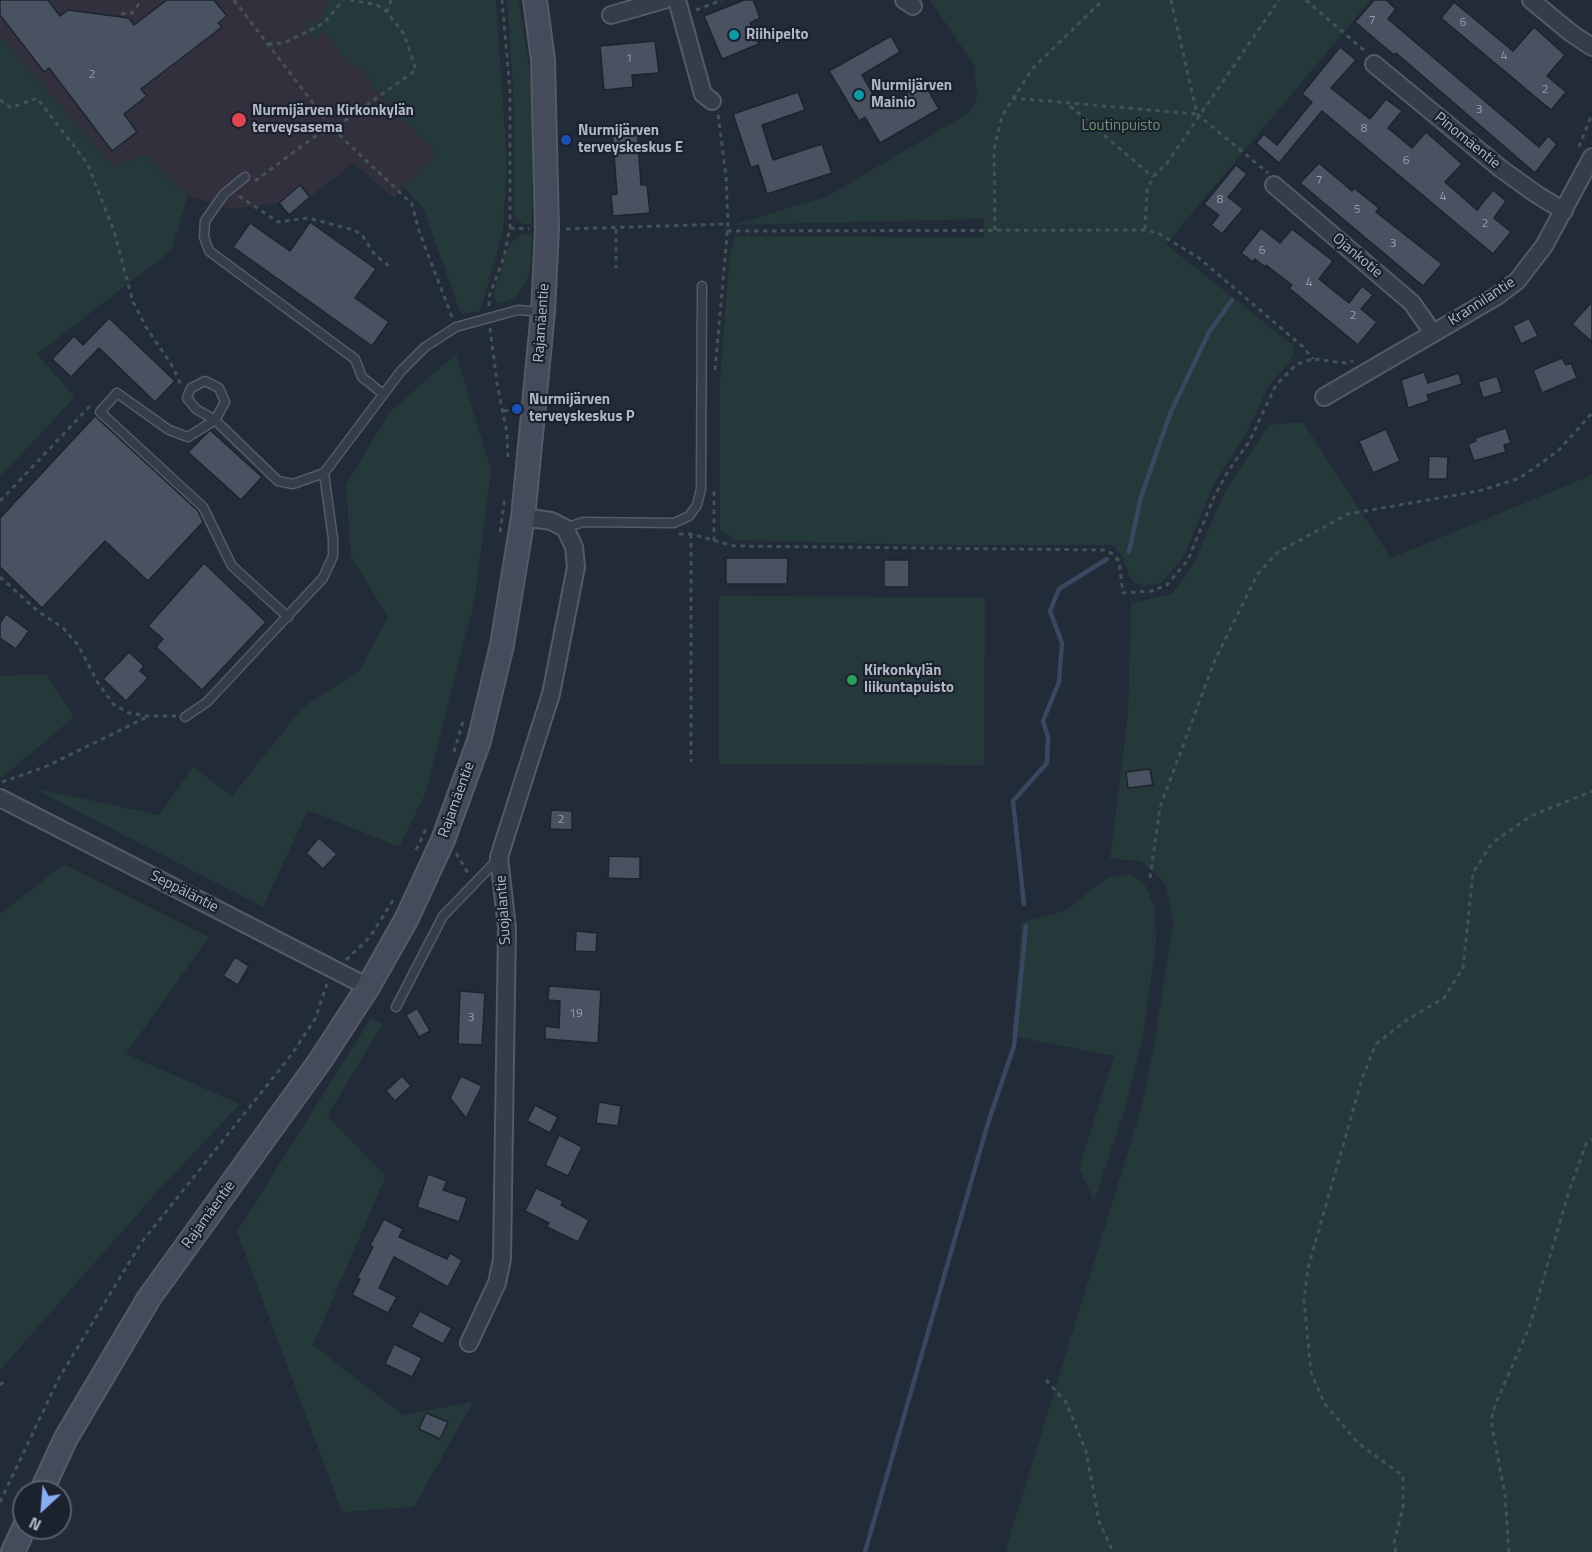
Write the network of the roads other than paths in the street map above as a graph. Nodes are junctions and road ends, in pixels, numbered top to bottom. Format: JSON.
{"nodes":[{"id":1,"x":535,"y":0,"type":"edge"},
{"id":2,"x":664,"y":0,"type":"edge"},
{"id":3,"x":677,"y":0,"type":"edge"},
{"id":4,"x":1531,"y":0,"type":"edge"},
{"id":5,"x":611,"y":15,"type":"dead end"},
{"id":6,"x":1592,"y":47,"type":"edge"},
{"id":7,"x":1374,"y":64,"type":"road end"},
{"id":8,"x":712,"y":101,"type":"road end"},
{"id":9,"x":1584,"y":156,"type":"edge"},
{"id":10,"x":248,"y":181,"type":"road end"},
{"id":11,"x":1274,"y":185,"type":"road end"},
{"id":12,"x":1564,"y":211,"type":"junction"},
{"id":13,"x":702,"y":286,"type":"dead end"},
{"id":14,"x":543,"y":312,"type":"junction"},
{"id":15,"x":1433,"y":333,"type":"junction"},
{"id":16,"x":383,"y":394,"type":"junction"},
{"id":17,"x":1324,"y":397,"type":"dead end"},
{"id":18,"x":215,"y":420,"type":"junction"},
{"id":19,"x":324,"y":472,"type":"junction"},
{"id":20,"x":523,"y":517,"type":"junction"},
{"id":21,"x":565,"y":528,"type":"junction"},
{"id":22,"x":288,"y":617,"type":"junction"},
{"id":23,"x":185,"y":717,"type":"road end"},
{"id":24,"x":0,"y":798,"type":"edge"},
{"id":25,"x":500,"y":857,"type":"junction"},
{"id":26,"x":368,"y":987,"type":"junction"},
{"id":27,"x":396,"y":1007,"type":"dead end"},
{"id":28,"x":469,"y":1343,"type":"dead end"},
{"id":29,"x":47,"y":1480,"type":"edge"}],
"edges":[{"from":1,"to":14,"type":"main road","name":"Rajamäentie"},
{"from":2,"to":5,"type":"street"},
{"from":3,"to":8,"type":"street"},
{"from":4,"to":6,"type":"street"},
{"from":7,"to":12,"type":"street","name":"Pinomäentie"},
{"from":9,"to":12,"type":"street","name":"Krannilantie"},
{"from":10,"to":16,"type":"lane"},
{"from":11,"to":15,"type":"street","name":"Ojankotie"},
{"from":12,"to":15,"type":"street","name":"Krannilantie"},
{"from":13,"to":21,"type":"lane"},
{"from":14,"to":16,"type":"lane"},
{"from":14,"to":20,"type":"main road","name":"Rajamäentie"},
{"from":15,"to":17,"type":"street","name":"Krannilantie"},
{"from":16,"to":19,"type":"lane"},
{"from":18,"to":18,"type":"lane"},
{"from":18,"to":19,"type":"lane"},
{"from":18,"to":22,"type":"lane"},
{"from":19,"to":22,"type":"lane"},
{"from":20,"to":21,"type":"street"},
{"from":20,"to":26,"type":"main road","name":"Rajamäentie"},
{"from":21,"to":25,"type":"street","name":"Suojalantie"},
{"from":22,"to":23,"type":"lane"},
{"from":24,"to":26,"type":"street","name":"Seppäläntie"},
{"from":25,"to":27,"type":"lane"},
{"from":25,"to":28,"type":"street","name":"Suojalantie"},
{"from":26,"to":29,"type":"main road","name":"Rajamäentie"}]}
